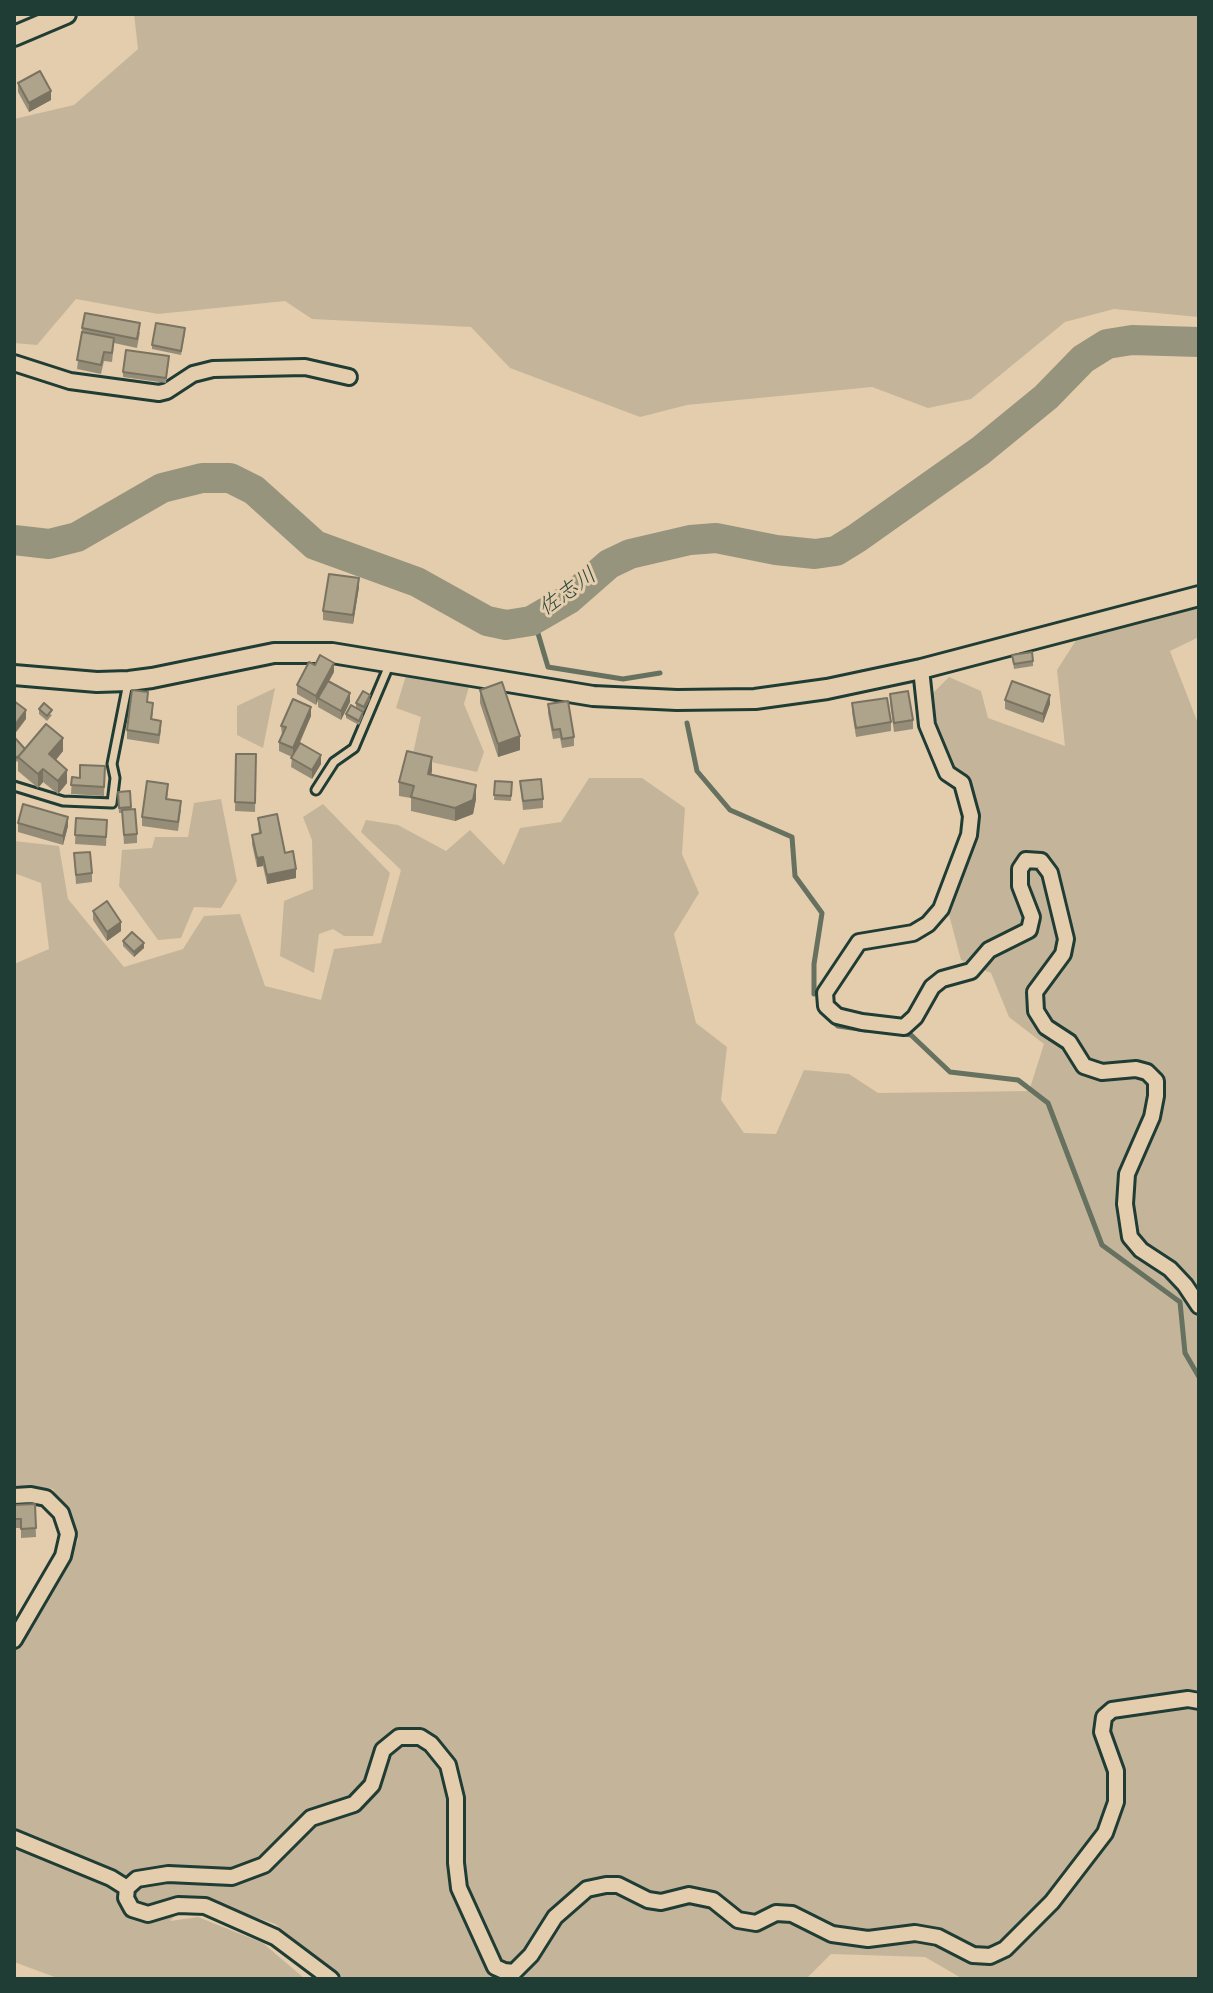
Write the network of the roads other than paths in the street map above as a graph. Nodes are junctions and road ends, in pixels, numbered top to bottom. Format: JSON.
{"nodes":[{"id":1,"x":66,"y":14,"type":"edge"},
{"id":2,"x":14,"y":36,"type":"edge"},
{"id":3,"x":14,"y":363,"type":"edge"},
{"id":4,"x":349,"y":377,"type":"dead end"},
{"id":5,"x":1199,"y":596,"type":"edge"},
{"id":6,"x":391,"y":661,"type":"junction"},
{"id":7,"x":921,"y":669,"type":"junction"},
{"id":8,"x":14,"y":675,"type":"edge"},
{"id":9,"x":129,"y":681,"type":"junction"},
{"id":10,"x":14,"y":786,"type":"edge"},
{"id":11,"x":316,"y":790,"type":"dead end"},
{"id":12,"x":1199,"y":1306,"type":"edge"},
{"id":13,"x":14,"y":1496,"type":"edge"},
{"id":14,"x":14,"y":1640,"type":"edge"},
{"id":15,"x":1199,"y":1701,"type":"edge"},
{"id":16,"x":14,"y":1838,"type":"edge"},
{"id":17,"x":127,"y":1888,"type":"junction"},
{"id":18,"x":331,"y":1979,"type":"edge"}],
"edges":[{"from":1,"to":2,"type":"street"},
{"from":3,"to":4,"type":"street"},
{"from":5,"to":7,"type":"street"},
{"from":6,"to":7,"type":"street"},
{"from":6,"to":9,"type":"street"},
{"from":6,"to":11,"type":"lane"},
{"from":7,"to":12,"type":"street"},
{"from":8,"to":9,"type":"street"},
{"from":9,"to":10,"type":"lane"},
{"from":13,"to":14,"type":"street"},
{"from":15,"to":17,"type":"street"},
{"from":16,"to":17,"type":"street"},
{"from":17,"to":18,"type":"street"}]}
